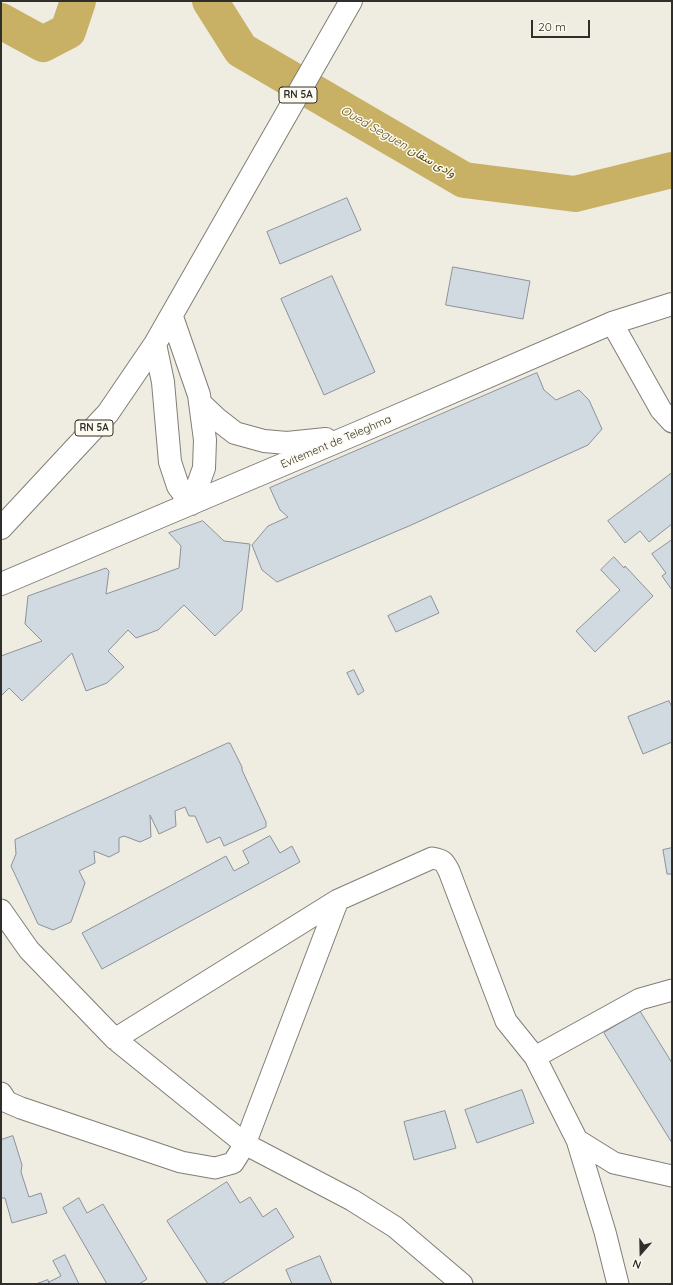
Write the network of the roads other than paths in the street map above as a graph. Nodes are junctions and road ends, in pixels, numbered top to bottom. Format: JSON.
{"nodes":[{"id":1,"x":350,"y":1,"type":"edge"},
{"id":2,"x":672,"y":304,"type":"edge"},
{"id":3,"x":172,"y":317,"type":"junction"},
{"id":4,"x":612,"y":323,"type":"junction"},
{"id":5,"x":155,"y":344,"type":"junction"},
{"id":6,"x":200,"y":403,"type":"junction"},
{"id":7,"x":672,"y":422,"type":"edge"},
{"id":8,"x":355,"y":434,"type":"junction"},
{"id":9,"x":191,"y":504,"type":"junction"},
{"id":10,"x":1,"y":528,"type":"edge"},
{"id":11,"x":1,"y":584,"type":"edge"},
{"id":12,"x":338,"y":900,"type":"junction"},
{"id":13,"x":1,"y":910,"type":"edge"},
{"id":14,"x":672,"y":990,"type":"edge"},
{"id":15,"x":115,"y":1039,"type":"junction"},
{"id":16,"x":535,"y":1058,"type":"junction"},
{"id":17,"x":1,"y":1093,"type":"edge"},
{"id":18,"x":577,"y":1140,"type":"junction"},
{"id":19,"x":244,"y":1144,"type":"junction"},
{"id":20,"x":672,"y":1176,"type":"edge"},
{"id":21,"x":462,"y":1284,"type":"edge"},
{"id":22,"x":618,"y":1284,"type":"edge"}],
"edges":[{"from":1,"to":3,"type":"main road","number":"RN 5A"},
{"from":2,"to":4,"type":"main road","name":"Evitement de Teleghma"},
{"from":3,"to":5,"type":"main road","number":"RN 5A"},
{"from":3,"to":6,"type":"main road"},
{"from":4,"to":7,"type":"street"},
{"from":4,"to":8,"type":"main road","name":"Evitement de Teleghma"},
{"from":5,"to":9,"type":"main road"},
{"from":5,"to":10,"type":"main road","number":"RN 5A"},
{"from":6,"to":8,"type":"main road"},
{"from":6,"to":9,"type":"main road"},
{"from":8,"to":9,"type":"main road","name":"Evitement de Teleghma"},
{"from":9,"to":11,"type":"main road","name":"Evitement de Teleghma"},
{"from":12,"to":15,"type":"street"},
{"from":12,"to":16,"type":"street"},
{"from":12,"to":19,"type":"street"},
{"from":13,"to":15,"type":"street"},
{"from":14,"to":16,"type":"street"},
{"from":15,"to":19,"type":"street"},
{"from":16,"to":18,"type":"street"},
{"from":17,"to":19,"type":"street"},
{"from":18,"to":20,"type":"street"},
{"from":18,"to":22,"type":"street"},
{"from":19,"to":21,"type":"street"}]}
